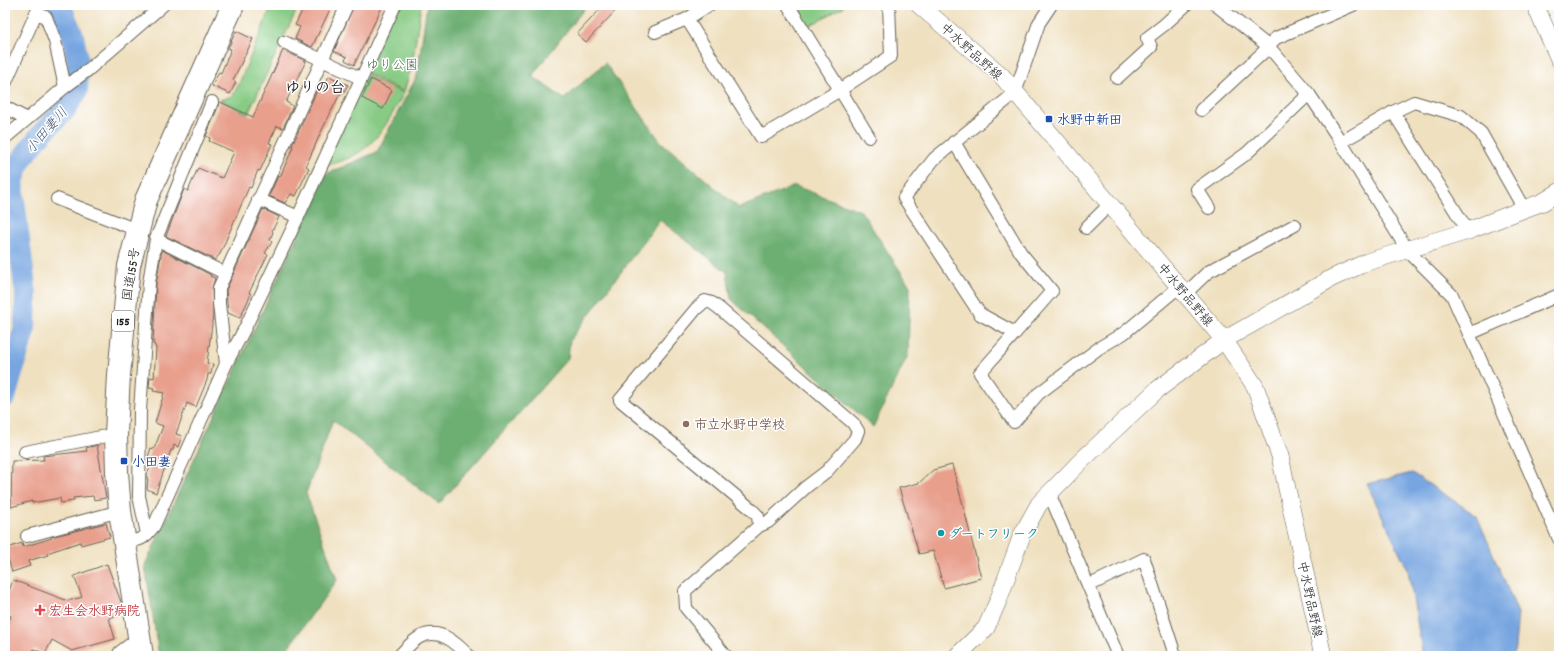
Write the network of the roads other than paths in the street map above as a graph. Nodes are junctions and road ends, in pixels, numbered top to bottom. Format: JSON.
{"nodes":[{"id":1,"x":164,"y":5,"type":"edge"},
{"id":2,"x":233,"y":5,"type":"edge"},
{"id":3,"x":347,"y":5,"type":"edge"},
{"id":4,"x":395,"y":5,"type":"edge"},
{"id":5,"x":709,"y":5,"type":"edge"},
{"id":6,"x":788,"y":5,"type":"edge"},
{"id":7,"x":889,"y":5,"type":"edge"},
{"id":8,"x":919,"y":5,"type":"edge"},
{"id":9,"x":1051,"y":5,"type":"edge"},
{"id":10,"x":1186,"y":5,"type":"edge"},
{"id":11,"x":1216,"y":5,"type":"edge"},
{"id":12,"x":1353,"y":5,"type":"edge"},
{"id":13,"x":1536,"y":5,"type":"edge"},
{"id":14,"x":687,"y":19,"type":"junction"},
{"id":15,"x":655,"y":32,"type":"dead end"},
{"id":16,"x":284,"y":42,"type":"dead end"},
{"id":17,"x":1268,"y":47,"type":"junction"},
{"id":18,"x":1559,"y":59,"type":"edge"},
{"id":19,"x":321,"y":60,"type":"junction"},
{"id":20,"x":360,"y":78,"type":"junction"},
{"id":21,"x":1117,"y":78,"type":"dead end"},
{"id":22,"x":5,"y":84,"type":"edge"},
{"id":23,"x":67,"y":86,"type":"junction"},
{"id":24,"x":840,"y":90,"type":"junction"},
{"id":25,"x":1015,"y":93,"type":"junction"},
{"id":26,"x":1308,"y":94,"type":"junction"},
{"id":27,"x":212,"y":102,"type":"dead end"},
{"id":28,"x":5,"y":108,"type":"edge"},
{"id":29,"x":1201,"y":110,"type":"dead end"},
{"id":30,"x":1393,"y":112,"type":"junction"},
{"id":31,"x":27,"y":119,"type":"junction"},
{"id":32,"x":869,"y":137,"type":"dead end"},
{"id":33,"x":5,"y":138,"type":"edge"},
{"id":34,"x":954,"y":142,"type":"junction"},
{"id":35,"x":1341,"y":142,"type":"junction"},
{"id":36,"x":1559,"y":192,"type":"edge"},
{"id":37,"x":57,"y":199,"type":"dead end"},
{"id":38,"x":258,"y":199,"type":"junction"},
{"id":39,"x":1110,"y":204,"type":"junction"},
{"id":40,"x":1209,"y":208,"type":"dead end"},
{"id":41,"x":1524,"y":210,"type":"junction"},
{"id":42,"x":298,"y":217,"type":"junction"},
{"id":43,"x":1295,"y":225,"type":"dead end"},
{"id":44,"x":1086,"y":228,"type":"dead end"},
{"id":45,"x":1468,"y":231,"type":"junction"},
{"id":46,"x":146,"y":235,"type":"junction"},
{"id":47,"x":1408,"y":250,"type":"junction"},
{"id":48,"x":226,"y":274,"type":"junction"},
{"id":49,"x":1183,"y":290,"type":"junction"},
{"id":50,"x":1559,"y":295,"type":"edge"},
{"id":51,"x":1015,"y":333,"type":"junction"},
{"id":52,"x":1469,"y":334,"type":"junction"},
{"id":53,"x":1224,"y":340,"type":"junction"},
{"id":54,"x":226,"y":364,"type":"junction"},
{"id":55,"x":116,"y":434,"type":"junction"},
{"id":56,"x":25,"y":452,"type":"dead end"},
{"id":57,"x":1049,"y":493,"type":"junction"},
{"id":58,"x":120,"y":511,"type":"junction"},
{"id":59,"x":1555,"y":520,"type":"edge"},
{"id":60,"x":759,"y":526,"type":"junction"},
{"id":61,"x":147,"y":534,"type":"junction"},
{"id":62,"x":27,"y":536,"type":"dead end"},
{"id":63,"x":1559,"y":539,"type":"edge"},
{"id":64,"x":125,"y":540,"type":"junction"},
{"id":65,"x":1090,"y":585,"type":"dead end"},
{"id":66,"x":141,"y":647,"type":"edge"},
{"id":67,"x":118,"y":656,"type":"edge"},
{"id":68,"x":399,"y":656,"type":"edge"},
{"id":69,"x":469,"y":656,"type":"edge"},
{"id":70,"x":726,"y":656,"type":"edge"},
{"id":71,"x":956,"y":656,"type":"edge"},
{"id":72,"x":1118,"y":656,"type":"edge"},
{"id":73,"x":1173,"y":656,"type":"edge"},
{"id":74,"x":1323,"y":656,"type":"edge"}],
"edges":[{"from":1,"to":23,"type":"street"},
{"from":2,"to":46,"type":"highway","name":"国道155号","number":"155"},
{"from":3,"to":19,"type":"street"},
{"from":4,"to":20,"type":"street"},
{"from":5,"to":14,"type":"street"},
{"from":6,"to":24,"type":"street"},
{"from":7,"to":24,"type":"street"},
{"from":8,"to":25,"type":"street","name":"中水野品野線"},
{"from":9,"to":25,"type":"street"},
{"from":10,"to":21,"type":"street"},
{"from":11,"to":17,"type":"street"},
{"from":12,"to":17,"type":"street"},
{"from":13,"to":18,"type":"street"},
{"from":14,"to":15,"type":"street"},
{"from":14,"to":24,"type":"street"},
{"from":16,"to":19,"type":"street"},
{"from":17,"to":26,"type":"street"},
{"from":17,"to":29,"type":"street"},
{"from":19,"to":20,"type":"street"},
{"from":19,"to":38,"type":"street"},
{"from":20,"to":42,"type":"street"},
{"from":22,"to":23,"type":"street"},
{"from":23,"to":31,"type":"street"},
{"from":24,"to":32,"type":"street"},
{"from":25,"to":34,"type":"street"},
{"from":25,"to":39,"type":"street","name":"中水野品野線"},
{"from":26,"to":35,"type":"street"},
{"from":26,"to":40,"type":"street"},
{"from":27,"to":46,"type":"street"},
{"from":28,"to":31,"type":"street"},
{"from":30,"to":35,"type":"street"},
{"from":30,"to":41,"type":"street"},
{"from":30,"to":45,"type":"street"},
{"from":31,"to":33,"type":"street"},
{"from":34,"to":51,"type":"street"},
{"from":34,"to":51,"type":"street"},
{"from":35,"to":47,"type":"street"},
{"from":36,"to":41,"type":"street"},
{"from":37,"to":46,"type":"street"},
{"from":38,"to":42,"type":"street"},
{"from":38,"to":48,"type":"street"},
{"from":39,"to":44,"type":"street"},
{"from":39,"to":49,"type":"street","name":"中水野品野線"},
{"from":41,"to":45,"type":"street"},
{"from":42,"to":54,"type":"street"},
{"from":43,"to":49,"type":"street"},
{"from":45,"to":47,"type":"street"},
{"from":46,"to":48,"type":"street"},
{"from":46,"to":55,"type":"highway","name":"国道155号","number":"155"},
{"from":46,"to":61,"type":"street"},
{"from":47,"to":52,"type":"street"},
{"from":47,"to":53,"type":"street"},
{"from":48,"to":54,"type":"street"},
{"from":49,"to":51,"type":"street"},
{"from":49,"to":53,"type":"street","name":"中水野品野線"},
{"from":50,"to":52,"type":"street"},
{"from":52,"to":59,"type":"street"},
{"from":53,"to":57,"type":"street"},
{"from":53,"to":74,"type":"street","name":"中水野品野線"},
{"from":54,"to":61,"type":"street"},
{"from":55,"to":56,"type":"street"},
{"from":55,"to":58,"type":"highway","name":"国道155号","number":"155"},
{"from":57,"to":71,"type":"street"},
{"from":57,"to":72,"type":"street"},
{"from":58,"to":62,"type":"street"},
{"from":58,"to":64,"type":"highway","name":"国道155号","number":"155"},
{"from":59,"to":63,"type":"street"},
{"from":60,"to":60,"type":"street"},
{"from":60,"to":70,"type":"street"},
{"from":61,"to":64,"type":"street"},
{"from":64,"to":66,"type":"highway","name":"国道155号","number":"155"},
{"from":65,"to":73,"type":"street"},
{"from":66,"to":67,"type":"street"},
{"from":68,"to":69,"type":"street"}]}
